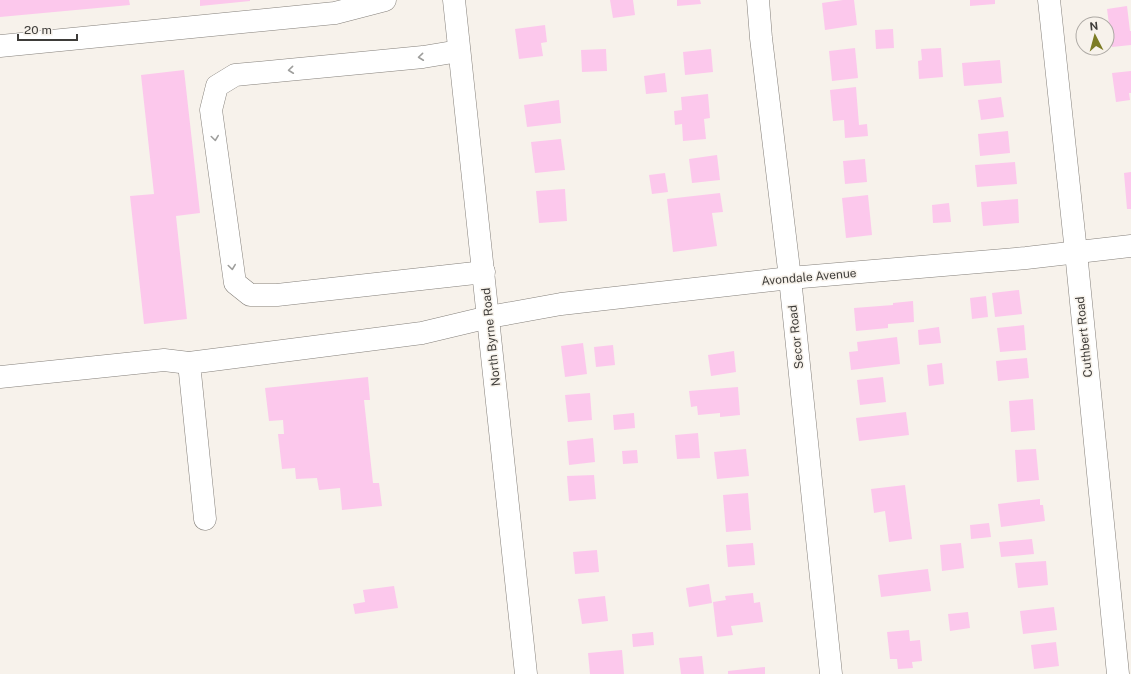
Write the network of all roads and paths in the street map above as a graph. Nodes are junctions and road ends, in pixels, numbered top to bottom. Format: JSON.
{"nodes":[{"id":1,"x":385,"y":0,"type":"edge"},
{"id":2,"x":454,"y":0,"type":"edge"},
{"id":3,"x":758,"y":0,"type":"edge"},
{"id":4,"x":1049,"y":0,"type":"edge"},
{"id":5,"x":0,"y":46,"type":"edge"},
{"id":6,"x":459,"y":51,"type":"junction"},
{"id":7,"x":1131,"y":246,"type":"edge"},
{"id":8,"x":1076,"y":252,"type":"junction"},
{"id":9,"x":484,"y":272,"type":"junction"},
{"id":10,"x":790,"y":278,"type":"junction"},
{"id":11,"x":489,"y":317,"type":"junction"},
{"id":12,"x":189,"y":364,"type":"junction"},
{"id":13,"x":0,"y":377,"type":"edge"},
{"id":14,"x":205,"y":519,"type":"dead end"},
{"id":15,"x":526,"y":674,"type":"edge"},
{"id":16,"x":832,"y":674,"type":"edge"},
{"id":17,"x":1118,"y":674,"type":"edge"}],
"edges":[{"from":1,"to":5,"type":"street"},
{"from":2,"to":6,"type":"street","name":"North Byrne Road"},
{"from":3,"to":10,"type":"street","name":"Secor Road"},
{"from":4,"to":8,"type":"street","name":"Cuthbert Road"},
{"from":6,"to":9,"type":"street","name":"North Byrne Road"},
{"from":6,"to":9,"type":"street","one_way":true},
{"from":7,"to":8,"type":"street","name":"Avondale Avenue"},
{"from":8,"to":10,"type":"street","name":"Avondale Avenue"},
{"from":8,"to":17,"type":"street","name":"Cuthbert Road"},
{"from":9,"to":11,"type":"street","name":"North Byrne Road"},
{"from":10,"to":11,"type":"street","name":"Avondale Avenue"},
{"from":10,"to":16,"type":"street","name":"Secor Road"},
{"from":11,"to":12,"type":"street","name":"Avondale Avenue"},
{"from":11,"to":15,"type":"street","name":"North Byrne Road"},
{"from":12,"to":13,"type":"street","name":"Avondale Avenue"},
{"from":12,"to":14,"type":"street"}]}
